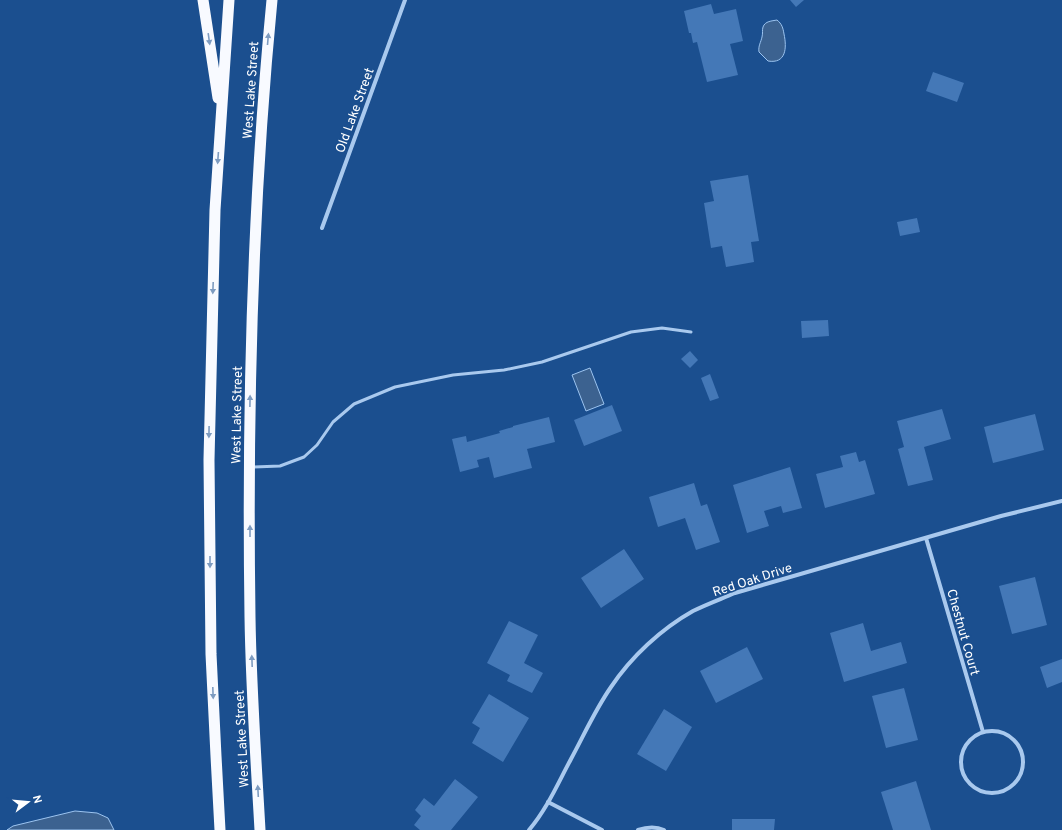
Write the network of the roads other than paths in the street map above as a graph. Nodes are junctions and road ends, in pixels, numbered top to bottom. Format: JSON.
{"nodes":[{"id":1,"x":203,"y":0,"type":"edge"},
{"id":2,"x":229,"y":0,"type":"edge"},
{"id":3,"x":272,"y":0,"type":"edge"},
{"id":4,"x":405,"y":0,"type":"edge"},
{"id":5,"x":221,"y":119,"type":"junction"},
{"id":6,"x":322,"y":228,"type":"dead end"},
{"id":7,"x":691,"y":332,"type":"dead end"},
{"id":8,"x":249,"y":467,"type":"junction"},
{"id":9,"x":1062,"y":501,"type":"edge"},
{"id":10,"x":926,"y":538,"type":"junction"},
{"id":11,"x":983,"y":732,"type":"junction"},
{"id":12,"x":548,"y":802,"type":"junction"},
{"id":13,"x":220,"y":830,"type":"edge"},
{"id":14,"x":260,"y":830,"type":"edge"},
{"id":15,"x":529,"y":830,"type":"edge"},
{"id":16,"x":602,"y":830,"type":"edge"},
{"id":17,"x":638,"y":830,"type":"edge"},
{"id":18,"x":664,"y":830,"type":"edge"}],
"edges":[{"from":1,"to":5,"type":"highway","one_way":true},
{"from":2,"to":5,"type":"highway","name":"West Lake Street"},
{"from":8,"to":3,"type":"highway","name":"West Lake Street","one_way":true},
{"from":4,"to":6,"type":"street","name":"Old Lake Street"},
{"from":5,"to":13,"type":"highway","name":"West Lake Street","one_way":true},
{"from":7,"to":8,"type":"lane"},
{"from":14,"to":8,"type":"highway","name":"West Lake Street","one_way":true},
{"from":9,"to":10,"type":"street","name":"Red Oak Drive"},
{"from":10,"to":11,"type":"street","name":"Chestnut Court"},
{"from":10,"to":12,"type":"street","name":"Red Oak Drive"},
{"from":11,"to":11,"type":"street"},
{"from":12,"to":15,"type":"street","name":"Red Oak Drive"},
{"from":12,"to":16,"type":"street"},
{"from":17,"to":18,"type":"street"}]}
